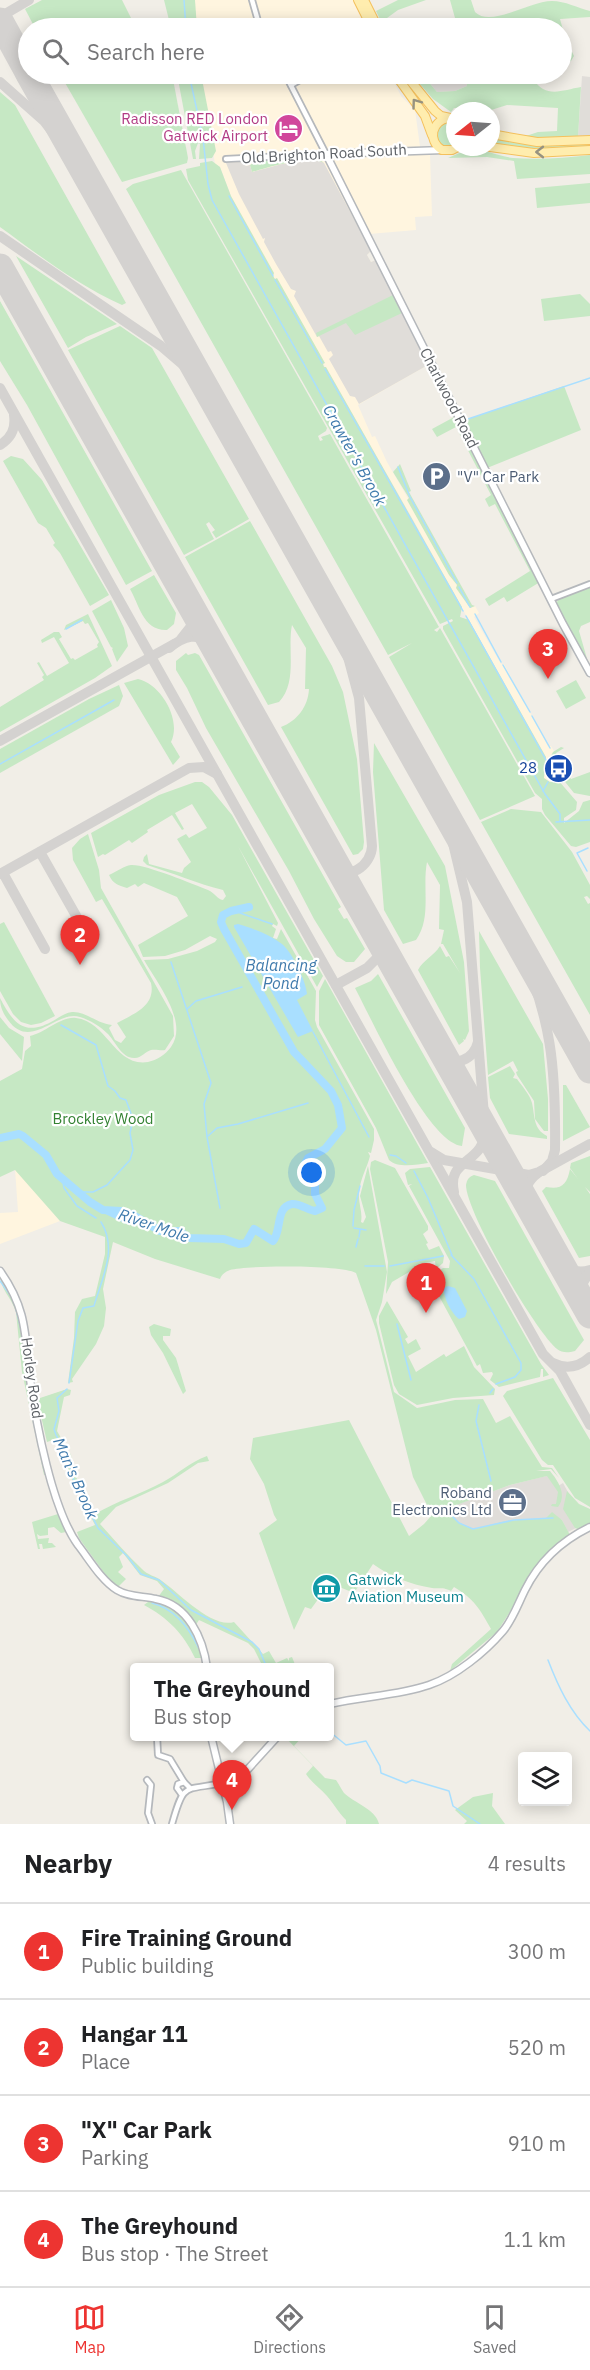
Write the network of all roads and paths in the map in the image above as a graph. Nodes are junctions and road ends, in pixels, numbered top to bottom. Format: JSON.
{"nodes":[{"id":1,"x":252,"y":0,"type":"edge"},
{"id":2,"x":358,"y":0,"type":"edge"},
{"id":3,"x":364,"y":0,"type":"edge"},
{"id":4,"x":257,"y":18,"type":"edge"},
{"id":5,"x":367,"y":18,"type":"edge"},
{"id":6,"x":373,"y":18,"type":"edge"},
{"id":7,"x":402,"y":84,"type":"edge"},
{"id":8,"x":413,"y":84,"type":"edge"},
{"id":9,"x":291,"y":85,"type":"edge"},
{"id":10,"x":446,"y":116,"type":"edge"},
{"id":11,"x":446,"y":120,"type":"edge"},
{"id":12,"x":432,"y":135,"type":"junction"},
{"id":13,"x":500,"y":136,"type":"edge"},
{"id":14,"x":590,"y":140,"type":"edge"},
{"id":15,"x":500,"y":148,"type":"edge"},
{"id":16,"x":422,"y":150,"type":"junction"},
{"id":17,"x":444,"y":150,"type":"joint"},
{"id":18,"x":590,"y":150,"type":"edge"},
{"id":19,"x":326,"y":154,"type":"junction"},
{"id":20,"x":226,"y":159,"type":"dead end"},
{"id":21,"x":590,"y":584,"type":"edge"},
{"id":22,"x":551,"y":599,"type":"junction"},
{"id":23,"x":590,"y":674,"type":"edge"},
{"id":24,"x":0,"y":1271,"type":"edge"},
{"id":25,"x":590,"y":1527,"type":"edge"},
{"id":26,"x":206,"y":1663,"type":"edge"},
{"id":27,"x":334,"y":1703,"type":"edge"},
{"id":28,"x":157,"y":1741,"type":"edge"},
{"id":29,"x":212,"y":1741,"type":"edge"},
{"id":30,"x":274,"y":1741,"type":"edge"},
{"id":31,"x":147,"y":1780,"type":"dead end"},
{"id":32,"x":184,"y":1782,"type":"junction"},
{"id":33,"x":222,"y":1783,"type":"junction"},
{"id":34,"x":190,"y":1788,"type":"junction"},
{"id":35,"x":225,"y":1791,"type":"junction"},
{"id":36,"x":182,"y":1795,"type":"junction"},
{"id":37,"x":152,"y":1824,"type":"edge"},
{"id":38,"x":172,"y":1824,"type":"edge"},
{"id":39,"x":230,"y":1824,"type":"edge"}],
"edges":[{"from":1,"to":4,"type":"street"},
{"from":2,"to":5,"type":"main road"},
{"from":3,"to":6,"type":"main road"},
{"from":12,"to":7,"type":"main road","one_way":true},
{"from":8,"to":10,"type":"main road"},
{"from":9,"to":19,"type":"street"},
{"from":11,"to":12,"type":"main road"},
{"from":12,"to":16,"type":"street","name":"Old Brighton Road South"},
{"from":12,"to":17,"type":"main road"},
{"from":13,"to":14,"type":"main road"},
{"from":18,"to":15,"type":"main road","one_way":true},
{"from":16,"to":17,"type":"street","name":"Old Brighton Road South"},
{"from":16,"to":19,"type":"street","name":"Old Brighton Road South"},
{"from":19,"to":20,"type":"street","name":"Old Brighton Road South"},
{"from":19,"to":22,"type":"street","name":"Charlwood Road"},
{"from":21,"to":22,"type":"street"},
{"from":22,"to":23,"type":"street","name":"Charlwood Road"},
{"from":24,"to":26,"type":"street","name":"Horley Road"},
{"from":25,"to":27,"type":"street"},
{"from":28,"to":32,"type":"street"},
{"from":29,"to":33,"type":"street"},
{"from":30,"to":35,"type":"street"},
{"from":31,"to":37,"type":"street"},
{"from":32,"to":34,"type":"street"},
{"from":32,"to":36,"type":"street"},
{"from":33,"to":34,"type":"street"},
{"from":33,"to":35,"type":"street"},
{"from":34,"to":36,"type":"street"},
{"from":35,"to":39,"type":"street"},
{"from":36,"to":38,"type":"street"}]}
